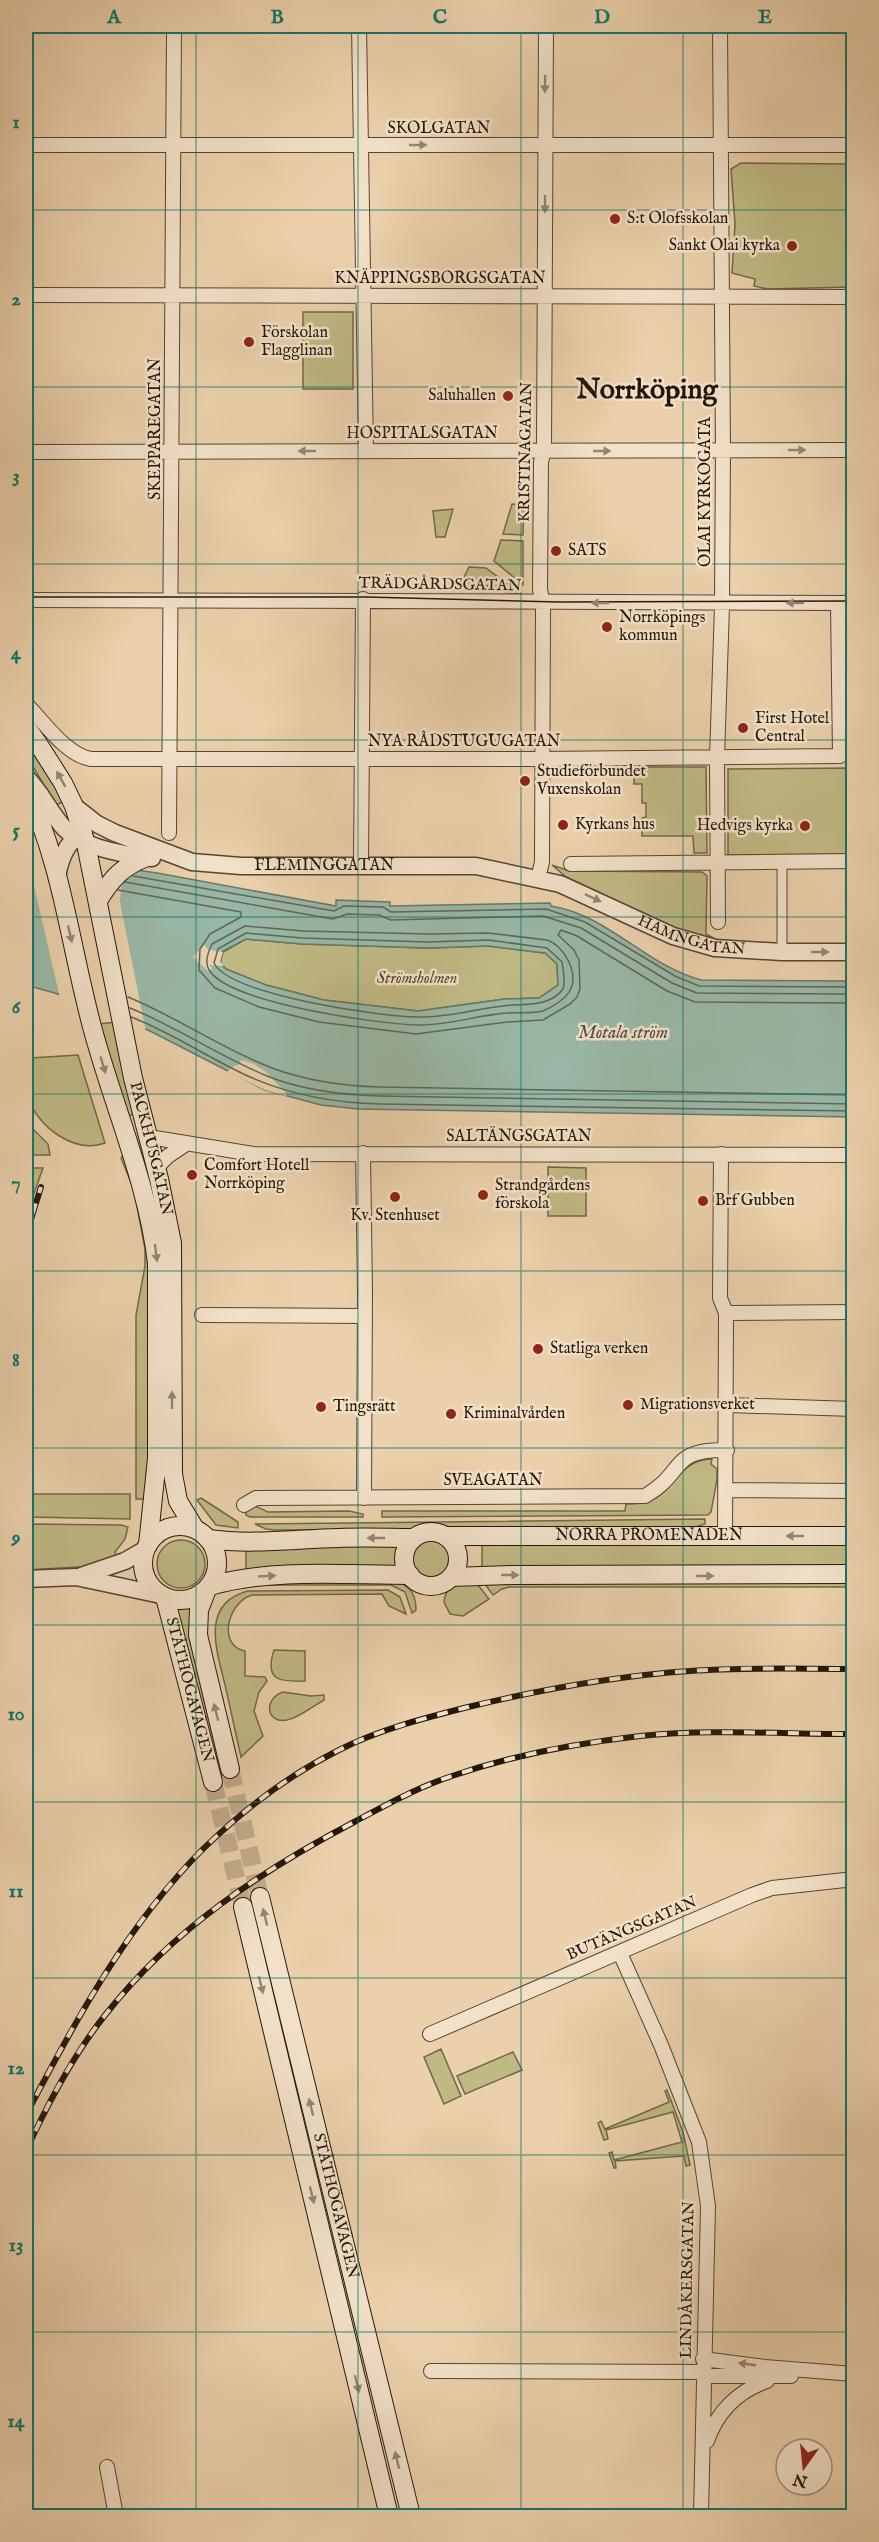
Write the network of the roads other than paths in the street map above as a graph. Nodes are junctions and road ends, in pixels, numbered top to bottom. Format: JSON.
{"nodes":[{"id":1,"x":174,"y":26,"type":"edge"},
{"id":2,"x":359,"y":26,"type":"edge"},
{"id":3,"x":546,"y":26,"type":"edge"},
{"id":4,"x":720,"y":26,"type":"edge"},
{"id":5,"x":26,"y":144,"type":"edge"},
{"id":6,"x":360,"y":145,"type":"junction"},
{"id":7,"x":544,"y":145,"type":"junction"},
{"id":8,"x":722,"y":145,"type":"junction"},
{"id":9,"x":854,"y":145,"type":"edge"},
{"id":10,"x":174,"y":146,"type":"junction"},
{"id":11,"x":26,"y":295,"type":"edge"},
{"id":12,"x":173,"y":295,"type":"junction"},
{"id":13,"x":362,"y":296,"type":"junction"},
{"id":14,"x":544,"y":296,"type":"junction"},
{"id":15,"x":722,"y":297,"type":"junction"},
{"id":16,"x":854,"y":297,"type":"edge"},
{"id":17,"x":854,"y":450,"type":"edge"},
{"id":18,"x":172,"y":451,"type":"junction"},
{"id":19,"x":366,"y":451,"type":"junction"},
{"id":20,"x":544,"y":451,"type":"junction"},
{"id":21,"x":723,"y":451,"type":"junction"},
{"id":22,"x":26,"y":452,"type":"edge"},
{"id":23,"x":363,"y":599,"type":"junction"},
{"id":24,"x":26,"y":600,"type":"edge"},
{"id":25,"x":171,"y":600,"type":"junction"},
{"id":26,"x":543,"y":603,"type":"junction"},
{"id":27,"x":722,"y":603,"type":"junction"},
{"id":28,"x":838,"y":603,"type":"junction"},
{"id":29,"x":854,"y":603,"type":"edge"},
{"id":30,"x":26,"y":704,"type":"edge"},
{"id":31,"x":26,"y":727,"type":"edge"},
{"id":32,"x":847,"y":756,"type":"edge"},
{"id":33,"x":167,"y":758,"type":"junction"},
{"id":34,"x":362,"y":758,"type":"junction"},
{"id":35,"x":717,"y":758,"type":"junction"},
{"id":36,"x":542,"y":759,"type":"junction"},
{"id":37,"x":26,"y":777,"type":"edge"},
{"id":38,"x":26,"y":788,"type":"edge"},
{"id":39,"x":74,"y":806,"type":"junction"},
{"id":40,"x":115,"y":833,"type":"junction"},
{"id":41,"x":169,"y":833,"type":"dead end"},
{"id":42,"x":83,"y":844,"type":"junction"},
{"id":43,"x":57,"y":855,"type":"junction"},
{"id":44,"x":147,"y":858,"type":"junction"},
{"id":45,"x":854,"y":861,"type":"edge"},
{"id":46,"x":192,"y":862,"type":"junction"},
{"id":47,"x":782,"y":863,"type":"junction"},
{"id":48,"x":571,"y":864,"type":"dead end"},
{"id":49,"x":718,"y":864,"type":"junction"},
{"id":50,"x":361,"y":865,"type":"junction"},
{"id":51,"x":538,"y":879,"type":"junction"},
{"id":52,"x":99,"y":899,"type":"junction"},
{"id":53,"x":718,"y":922,"type":"dead end"},
{"id":54,"x":782,"y":952,"type":"junction"},
{"id":55,"x":854,"y":952,"type":"edge"},
{"id":56,"x":150,"y":1137,"type":"junction"},
{"id":57,"x":186,"y":1144,"type":"junction"},
{"id":58,"x":363,"y":1153,"type":"junction"},
{"id":59,"x":722,"y":1154,"type":"junction"},
{"id":60,"x":854,"y":1155,"type":"edge"},
{"id":61,"x":157,"y":1167,"type":"junction"},
{"id":62,"x":854,"y":1312,"type":"edge"},
{"id":63,"x":726,"y":1313,"type":"junction"},
{"id":64,"x":202,"y":1315,"type":"dead end"},
{"id":65,"x":364,"y":1316,"type":"junction"},
{"id":66,"x":727,"y":1405,"type":"junction"},
{"id":67,"x":854,"y":1409,"type":"edge"},
{"id":68,"x":727,"y":1450,"type":"junction"},
{"id":69,"x":165,"y":1459,"type":"junction"},
{"id":70,"x":727,"y":1490,"type":"junction"},
{"id":71,"x":854,"y":1491,"type":"edge"},
{"id":72,"x":364,"y":1498,"type":"junction"},
{"id":73,"x":244,"y":1506,"type":"dead end"},
{"id":74,"x":201,"y":1531,"type":"junction"},
{"id":75,"x":445,"y":1536,"type":"junction"},
{"id":76,"x":725,"y":1536,"type":"junction"},
{"id":77,"x":854,"y":1536,"type":"edge"},
{"id":78,"x":414,"y":1538,"type":"junction"},
{"id":79,"x":151,"y":1542,"type":"junction"},
{"id":80,"x":854,"y":1574,"type":"edge"},
{"id":81,"x":410,"y":1575,"type":"junction"},
{"id":82,"x":76,"y":1577,"type":"junction"},
{"id":83,"x":451,"y":1577,"type":"junction"},
{"id":84,"x":26,"y":1579,"type":"edge"},
{"id":85,"x":208,"y":1587,"type":"junction"},
{"id":86,"x":159,"y":1592,"type":"junction"},
{"id":87,"x":230,"y":1769,"type":"tunnel mouth"},
{"id":88,"x":213,"y":1782,"type":"tunnel mouth"},
{"id":89,"x":854,"y":1879,"type":"edge"},
{"id":90,"x":260,"y":1897,"type":"tunnel mouth"},
{"id":91,"x":243,"y":1907,"type":"tunnel mouth"},
{"id":92,"x":620,"y":1953,"type":"junction"},
{"id":93,"x":429,"y":2034,"type":"dead end"},
{"id":94,"x":703,"y":2369,"type":"junction"},
{"id":95,"x":431,"y":2371,"type":"dead end"},
{"id":96,"x":850,"y":2374,"type":"edge"},
{"id":97,"x":781,"y":2377,"type":"junction"},
{"id":98,"x":703,"y":2467,"type":"junction"},
{"id":99,"x":107,"y":2468,"type":"dead end"},
{"id":100,"x":116,"y":2517,"type":"edge"},
{"id":101,"x":389,"y":2517,"type":"edge"},
{"id":102,"x":411,"y":2517,"type":"edge"},
{"id":103,"x":702,"y":2517,"type":"edge"}],
"edges":[{"from":1,"to":10,"type":"street","name":"SKEPPAREGATAN"},
{"from":2,"to":6,"type":"street"},
{"from":3,"to":7,"type":"street","name":"KRISTINAGATAN","one_way":true},
{"from":4,"to":8,"type":"street","name":"OLAI KYRKOGATA"},
{"from":5,"to":10,"type":"street","name":"SKOLGATAN"},
{"from":6,"to":7,"type":"street","name":"SKOLGATAN","one_way":true},
{"from":6,"to":10,"type":"street","name":"SKOLGATAN"},
{"from":6,"to":13,"type":"street"},
{"from":7,"to":8,"type":"street","name":"SKOLGATAN"},
{"from":7,"to":14,"type":"street","name":"KRISTINAGATAN","one_way":true},
{"from":8,"to":9,"type":"street","name":"SKOLGATAN"},
{"from":8,"to":15,"type":"street","name":"OLAI KYRKOGATA"},
{"from":10,"to":12,"type":"street","name":"SKEPPAREGATAN"},
{"from":11,"to":12,"type":"street","name":"KNÄPPINGSBORGSGATAN"},
{"from":12,"to":13,"type":"street","name":"KNÄPPINGSBORGSGATAN"},
{"from":12,"to":18,"type":"street","name":"SKEPPAREGATAN"},
{"from":13,"to":14,"type":"street","name":"KNÄPPINGSBORGSGATAN"},
{"from":13,"to":19,"type":"street"},
{"from":14,"to":15,"type":"street","name":"KNÄPPINGSBORGSGATAN"},
{"from":14,"to":20,"type":"street","name":"KRISTINAGATAN"},
{"from":15,"to":16,"type":"street","name":"KNÄPPINGSBORGSGATAN"},
{"from":15,"to":21,"type":"street","name":"OLAI KYRKOGATA"},
{"from":21,"to":17,"type":"street","name":"HOSPITALSGATAN","one_way":true},
{"from":19,"to":18,"type":"street","name":"HOSPITALSGATAN","one_way":true},
{"from":18,"to":22,"type":"street","name":"HOSPITALSGATAN"},
{"from":18,"to":25,"type":"street","name":"SKEPPAREGATAN"},
{"from":19,"to":20,"type":"street","name":"HOSPITALSGATAN"},
{"from":20,"to":21,"type":"street","name":"HOSPITALSGATAN","one_way":true},
{"from":20,"to":26,"type":"street","name":"KRISTINAGATAN"},
{"from":21,"to":27,"type":"street","name":"OLAI KYRKOGATA"},
{"from":23,"to":25,"type":"street","name":"TRÄDGÅRDSGATAN"},
{"from":23,"to":26,"type":"street","name":"TRÄDGÅRDSGATAN"},
{"from":23,"to":34,"type":"street"},
{"from":24,"to":25,"type":"street","name":"TRÄDGÅRDSGATAN"},
{"from":25,"to":33,"type":"street","name":"SKEPPAREGATAN"},
{"from":27,"to":26,"type":"street","name":"TRÄDGÅRDSGATAN","one_way":true},
{"from":26,"to":36,"type":"street","name":"KRISTINAGATAN"},
{"from":28,"to":27,"type":"street","name":"TRÄDGÅRDSGATAN","one_way":true},
{"from":27,"to":35,"type":"street","name":"OLAI KYRKOGATA"},
{"from":28,"to":29,"type":"street","name":"TRÄDGÅRDSGATAN"},
{"from":28,"to":32,"type":"street"},
{"from":30,"to":33,"type":"street","name":"NYA RÅDSTUGUGATAN"},
{"from":39,"to":31,"type":"main road","name":"PACKHUSGATAN","one_way":true},
{"from":32,"to":35,"type":"street","name":"NYA RÅDSTUGUGATAN"},
{"from":33,"to":34,"type":"street","name":"NYA RÅDSTUGUGATAN"},
{"from":33,"to":41,"type":"street","name":"SKEPPAREGATAN"},
{"from":34,"to":36,"type":"street","name":"NYA RÅDSTUGUGATAN"},
{"from":34,"to":50,"type":"street"},
{"from":35,"to":36,"type":"street","name":"NYA RÅDSTUGUGATAN"},
{"from":35,"to":49,"type":"street","name":"OLAI KYRKOGATA"},
{"from":36,"to":51,"type":"street","name":"KRISTINAGATAN"},
{"from":37,"to":42,"type":"street"},
{"from":38,"to":43,"type":"main road","name":"PACKHUSGATAN"},
{"from":39,"to":40,"type":"street","name":"FLEMINGGATAN"},
{"from":39,"to":42,"type":"main road","name":"PACKHUSGATAN"},
{"from":40,"to":42,"type":"street","name":"FLEMINGGATAN"},
{"from":40,"to":46,"type":"street","name":"FLEMINGGATAN"},
{"from":42,"to":43,"type":"street"},
{"from":42,"to":44,"type":"street"},
{"from":42,"to":52,"type":"main road","name":"PACKHUSGATAN"},
{"from":43,"to":69,"type":"main road","name":"PACKHUSGATAN","one_way":true},
{"from":44,"to":46,"type":"street"},
{"from":44,"to":52,"type":"main road"},
{"from":45,"to":47,"type":"street"},
{"from":46,"to":50,"type":"street","name":"FLEMINGGATAN"},
{"from":47,"to":49,"type":"street"},
{"from":47,"to":54,"type":"street"},
{"from":48,"to":49,"type":"street"},
{"from":49,"to":53,"type":"street","name":"OLAI KYRKOGATA"},
{"from":50,"to":51,"type":"street","name":"FLEMINGGATAN"},
{"from":51,"to":54,"type":"street","name":"HAMNGATAN","one_way":true},
{"from":52,"to":56,"type":"main road","name":"PACKHUSGATAN"},
{"from":54,"to":55,"type":"street","name":"HAMNGATAN","one_way":true},
{"from":56,"to":57,"type":"street","name":"SALTÄNGSGATAN"},
{"from":56,"to":61,"type":"main road","name":"PACKHUSGATAN"},
{"from":57,"to":58,"type":"street","name":"SALTÄNGSGATAN"},
{"from":57,"to":61,"type":"street"},
{"from":58,"to":59,"type":"street","name":"SALTÄNGSGATAN"},
{"from":58,"to":65,"type":"street"},
{"from":59,"to":60,"type":"street","name":"SALTÄNGSGATAN"},
{"from":59,"to":63,"type":"street"},
{"from":69,"to":61,"type":"main road","name":"PACKHUSGATAN","one_way":true},
{"from":62,"to":63,"type":"street"},
{"from":63,"to":66,"type":"street"},
{"from":64,"to":65,"type":"street"},
{"from":65,"to":72,"type":"street"},
{"from":66,"to":67,"type":"street"},
{"from":66,"to":68,"type":"street"},
{"from":68,"to":70,"type":"street"},
{"from":68,"to":72,"type":"street","name":"SVEAGATAN"},
{"from":69,"to":74,"type":"main road","name":"PACKHUSGATAN"},
{"from":69,"to":79,"type":"main road","name":"PACKHUSGATAN"},
{"from":70,"to":71,"type":"street"},
{"from":70,"to":76,"type":"street"},
{"from":72,"to":73,"type":"street","name":"SVEAGATAN"},
{"from":78,"to":74,"type":"main road","one_way":true},
{"from":74,"to":79,"type":"main road"},
{"from":74,"to":85,"type":"main road"},
{"from":75,"to":76,"type":"main road","name":"NORRA PROMENADEN"},
{"from":75,"to":78,"type":"main road"},
{"from":75,"to":83,"type":"main road"},
{"from":77,"to":76,"type":"main road","name":"NORRA PROMENADEN","one_way":true},
{"from":78,"to":81,"type":"main road"},
{"from":79,"to":82,"type":"street"},
{"from":79,"to":86,"type":"main road"},
{"from":83,"to":80,"type":"main road","one_way":true},
{"from":81,"to":83,"type":"main road"},
{"from":85,"to":81,"type":"main road","one_way":true},
{"from":82,"to":84,"type":"street"},
{"from":82,"to":86,"type":"street"},
{"from":85,"to":86,"type":"main road"},
{"from":87,"to":85,"type":"main road","name":"STÅTHÖGAVÄGEN","one_way":true},
{"from":86,"to":88,"type":"main road","name":"STÅTHÖGAVÄGEN"},
{"from":89,"to":92,"type":"street","name":"BUTÄNGSGATAN"},
{"from":102,"to":90,"type":"main road","name":"STÅTHÖGAVÄGEN","one_way":true},
{"from":91,"to":101,"type":"main road","name":"STÅTHÖGAVÄGEN","one_way":true},
{"from":92,"to":93,"type":"street","name":"BUTÄNGSGATAN"},
{"from":92,"to":94,"type":"street","name":"LINDÅKERSGATAN"},
{"from":94,"to":95,"type":"street"},
{"from":96,"to":94,"type":"street","one_way":true},
{"from":94,"to":97,"type":"street"},
{"from":94,"to":98,"type":"street","name":"LINDÅKERSGATAN"},
{"from":96,"to":97,"type":"street"},
{"from":97,"to":98,"type":"street"},
{"from":98,"to":103,"type":"street","name":"LINDÅKERSGATAN"},
{"from":99,"to":100,"type":"street"}]}
